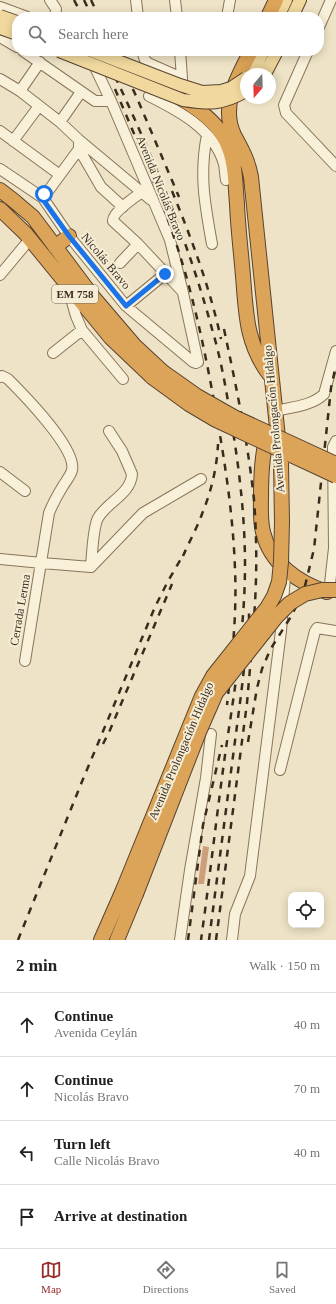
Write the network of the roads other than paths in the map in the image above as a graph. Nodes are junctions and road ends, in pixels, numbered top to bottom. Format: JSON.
{"nodes":[{"id":1,"x":50,"y":0,"type":"edge"},
{"id":2,"x":136,"y":0,"type":"edge"},
{"id":3,"x":175,"y":0,"type":"edge"},
{"id":4,"x":230,"y":0,"type":"edge"},
{"id":5,"x":276,"y":0,"type":"edge"},
{"id":6,"x":286,"y":0,"type":"edge"},
{"id":7,"x":300,"y":0,"type":"edge"},
{"id":8,"x":331,"y":0,"type":"edge"},
{"id":9,"x":3,"y":11,"type":"edge"},
{"id":10,"x":56,"y":12,"type":"edge"},
{"id":11,"x":137,"y":12,"type":"edge"},
{"id":12,"x":176,"y":12,"type":"edge"},
{"id":13,"x":228,"y":12,"type":"edge"},
{"id":14,"x":270,"y":12,"type":"edge"},
{"id":15,"x":280,"y":12,"type":"edge"},
{"id":16,"x":294,"y":12,"type":"edge"},
{"id":17,"x":324,"y":16,"type":"edge"},
{"id":18,"x":12,"y":18,"type":"edge"},
{"id":19,"x":0,"y":28,"type":"edge"},
{"id":20,"x":12,"y":32,"type":"edge"},
{"id":21,"x":0,"y":33,"type":"edge"},
{"id":22,"x":0,"y":37,"type":"edge"},
{"id":23,"x":12,"y":44,"type":"edge"},
{"id":24,"x":70,"y":56,"type":"edge"},
{"id":25,"x":89,"y":56,"type":"edge"},
{"id":26,"x":105,"y":56,"type":"edge"},
{"id":27,"x":143,"y":56,"type":"edge"},
{"id":28,"x":180,"y":56,"type":"edge"},
{"id":29,"x":248,"y":56,"type":"edge"},
{"id":30,"x":261,"y":56,"type":"edge"},
{"id":31,"x":274,"y":56,"type":"edge"},
{"id":32,"x":306,"y":56,"type":"edge"},
{"id":33,"x":36,"y":57,"type":"edge"},
{"id":34,"x":255,"y":68,"type":"edge"},
{"id":35,"x":268,"y":68,"type":"edge"},
{"id":36,"x":182,"y":78,"type":"junction"},
{"id":37,"x":0,"y":79,"type":"edge"},
{"id":38,"x":240,"y":82,"type":"edge"},
{"id":39,"x":20,"y":91,"type":"junction"},
{"id":40,"x":81,"y":92,"type":"junction"},
{"id":41,"x":240,"y":95,"type":"edge"},
{"id":42,"x":148,"y":96,"type":"dead end"},
{"id":43,"x":111,"y":101,"type":"junction"},
{"id":44,"x":180,"y":105,"type":"junction"},
{"id":45,"x":39,"y":106,"type":"junction"},
{"id":46,"x":60,"y":122,"type":"junction"},
{"id":47,"x":0,"y":131,"type":"edge"},
{"id":48,"x":207,"y":136,"type":"junction"},
{"id":49,"x":13,"y":141,"type":"junction"},
{"id":50,"x":78,"y":144,"type":"junction"},
{"id":51,"x":336,"y":166,"type":"edge"},
{"id":52,"x":0,"y":169,"type":"edge"},
{"id":53,"x":60,"y":175,"type":"junction"},
{"id":54,"x":226,"y":180,"type":"dead end"},
{"id":55,"x":0,"y":190,"type":"edge"},
{"id":56,"x":142,"y":192,"type":"junction"},
{"id":57,"x":43,"y":198,"type":"junction"},
{"id":58,"x":153,"y":201,"type":"junction"},
{"id":59,"x":123,"y":207,"type":"junction"},
{"id":60,"x":0,"y":209,"type":"edge"},
{"id":61,"x":69,"y":236,"type":"junction"},
{"id":62,"x":30,"y":239,"type":"junction"},
{"id":63,"x":138,"y":244,"type":"junction"},
{"id":64,"x":212,"y":244,"type":"dead end"},
{"id":65,"x":56,"y":248,"type":"junction"},
{"id":66,"x":120,"y":263,"type":"dead end"},
{"id":67,"x":165,"y":274,"type":"junction"},
{"id":68,"x":0,"y":275,"type":"edge"},
{"id":69,"x":68,"y":284,"type":"junction"},
{"id":70,"x":183,"y":293,"type":"junction"},
{"id":71,"x":126,"y":306,"type":"junction"},
{"id":72,"x":82,"y":330,"type":"junction"},
{"id":73,"x":336,"y":351,"type":"edge"},
{"id":74,"x":53,"y":353,"type":"dead end"},
{"id":75,"x":196,"y":363,"type":"joint"},
{"id":76,"x":158,"y":375,"type":"junction"},
{"id":77,"x":271,"y":376,"type":"junction"},
{"id":78,"x":3,"y":377,"type":"edge"},
{"id":79,"x":123,"y":379,"type":"dead end"},
{"id":80,"x":275,"y":411,"type":"junction"},
{"id":81,"x":109,"y":431,"type":"dead end"},
{"id":82,"x":336,"y":441,"type":"edge"},
{"id":83,"x":336,"y":464,"type":"edge"},
{"id":84,"x":0,"y":472,"type":"edge"},
{"id":85,"x":336,"y":476,"type":"edge"},
{"id":86,"x":201,"y":479,"type":"dead end"},
{"id":87,"x":25,"y":491,"type":"dead end"},
{"id":88,"x":0,"y":558,"type":"edge"},
{"id":89,"x":42,"y":563,"type":"junction"},
{"id":90,"x":91,"y":567,"type":"junction"},
{"id":91,"x":286,"y":570,"type":"junction"},
{"id":92,"x":334,"y":592,"type":"edge"},
{"id":93,"x":336,"y":631,"type":"edge"},
{"id":94,"x":25,"y":661,"type":"dead end"},
{"id":95,"x":211,"y":734,"type":"dead end"},
{"id":96,"x":280,"y":770,"type":"dead end"},
{"id":97,"x":129,"y":892,"type":"junction"},
{"id":98,"x":101,"y":940,"type":"edge"},
{"id":99,"x":117,"y":940,"type":"edge"},
{"id":100,"x":180,"y":940,"type":"edge"},
{"id":101,"x":232,"y":940,"type":"edge"}],
"edges":[{"from":1,"to":10,"type":"street"},
{"from":2,"to":11,"type":"street"},
{"from":3,"to":12,"type":"street"},
{"from":4,"to":13,"type":"street"},
{"from":5,"to":14,"type":"highway"},
{"from":6,"to":15,"type":"main road"},
{"from":7,"to":16,"type":"main road"},
{"from":8,"to":17,"type":"street"},
{"from":9,"to":18,"type":"main road","bridge":true},
{"from":9,"to":21,"type":"street"},
{"from":19,"to":20,"type":"main road","bridge":true},
{"from":22,"to":23,"type":"street"},
{"from":24,"to":44,"type":"main road","bridge":true},
{"from":25,"to":43,"type":"street","name":"Avenida Nicolás Bravo"},
{"from":26,"to":38,"type":"main road","bridge":true},
{"from":27,"to":36,"type":"street"},
{"from":28,"to":36,"type":"street"},
{"from":29,"to":77,"type":"highway","name":"Avenida Prolongación Hidalgo"},
{"from":30,"to":34,"type":"main road"},
{"from":31,"to":35,"type":"main road"},
{"from":32,"to":51,"type":"street"},
{"from":33,"to":39,"type":"street"},
{"from":33,"to":40,"type":"street"},
{"from":36,"to":44,"type":"street"},
{"from":37,"to":39,"type":"street"},
{"from":39,"to":45,"type":"street"},
{"from":40,"to":43,"type":"street"},
{"from":40,"to":46,"type":"street"},
{"from":41,"to":44,"type":"main road","bridge":true},
{"from":42,"to":44,"type":"street"},
{"from":43,"to":58,"type":"street","name":"Avenida Nicolás Bravo"},
{"from":44,"to":48,"type":"street"},
{"from":44,"to":77,"type":"highway"},
{"from":45,"to":46,"type":"street"},
{"from":45,"to":49,"type":"street"},
{"from":46,"to":50,"type":"street"},
{"from":47,"to":49,"type":"street"},
{"from":48,"to":54,"type":"street"},
{"from":48,"to":64,"type":"street"},
{"from":49,"to":53,"type":"street"},
{"from":50,"to":53,"type":"street"},
{"from":50,"to":56,"type":"street"},
{"from":50,"to":59,"type":"street"},
{"from":52,"to":57,"type":"street"},
{"from":53,"to":57,"type":"street"},
{"from":55,"to":65,"type":"highway","number":"EM 758"},
{"from":56,"to":58,"type":"street"},
{"from":56,"to":59,"type":"street"},
{"from":57,"to":61,"type":"street","name":"Nicolás Bravo"},
{"from":58,"to":70,"type":"street","name":"Avenida Nicolás Bravo"},
{"from":59,"to":63,"type":"street"},
{"from":60,"to":62,"type":"highway","number":"EM 758"},
{"from":61,"to":65,"type":"highway"},
{"from":61,"to":71,"type":"street","name":"Nicolás Bravo"},
{"from":62,"to":68,"type":"street"},
{"from":62,"to":69,"type":"highway","number":"EM 758"},
{"from":63,"to":66,"type":"street"},
{"from":63,"to":67,"type":"street"},
{"from":65,"to":76,"type":"highway","number":"EM 758"},
{"from":67,"to":70,"type":"street"},
{"from":67,"to":71,"type":"street"},
{"from":69,"to":72,"type":"street"},
{"from":69,"to":76,"type":"highway","number":"EM 758"},
{"from":70,"to":75,"type":"street","name":"Avenida Nicolás Bravo"},
{"from":71,"to":75,"type":"street","name":"Nicolás Bravo"},
{"from":72,"to":74,"type":"street"},
{"from":72,"to":79,"type":"street"},
{"from":73,"to":80,"type":"street"},
{"from":76,"to":83,"type":"highway","number":"EM 758","bridge":true},
{"from":76,"to":85,"type":"highway","number":"EM 758","bridge":true},
{"from":77,"to":80,"type":"highway","name":"Avenida Prolongación Hidalgo"},
{"from":78,"to":89,"type":"street","name":"Cerrada Lerma"},
{"from":80,"to":91,"type":"highway"},
{"from":80,"to":97,"type":"highway","name":"Avenida Prolongación Hidalgo","bridge":true},
{"from":81,"to":90,"type":"street"},
{"from":82,"to":92,"type":"street"},
{"from":84,"to":87,"type":"street"},
{"from":86,"to":90,"type":"street"},
{"from":88,"to":89,"type":"street"},
{"from":89,"to":90,"type":"street"},
{"from":89,"to":94,"type":"street","name":"Cerrada Lerma"},
{"from":91,"to":92,"type":"highway"},
{"from":91,"to":101,"type":"street"},
{"from":92,"to":97,"type":"highway","name":"Avenida Prolongación Hidalgo","bridge":true},
{"from":93,"to":96,"type":"street"},
{"from":95,"to":100,"type":"street"},
{"from":97,"to":98,"type":"highway","name":"Avenida Prolongación Hidalgo"},
{"from":97,"to":99,"type":"highway","name":"Avenida Prolongación Hidalgo"}]}
